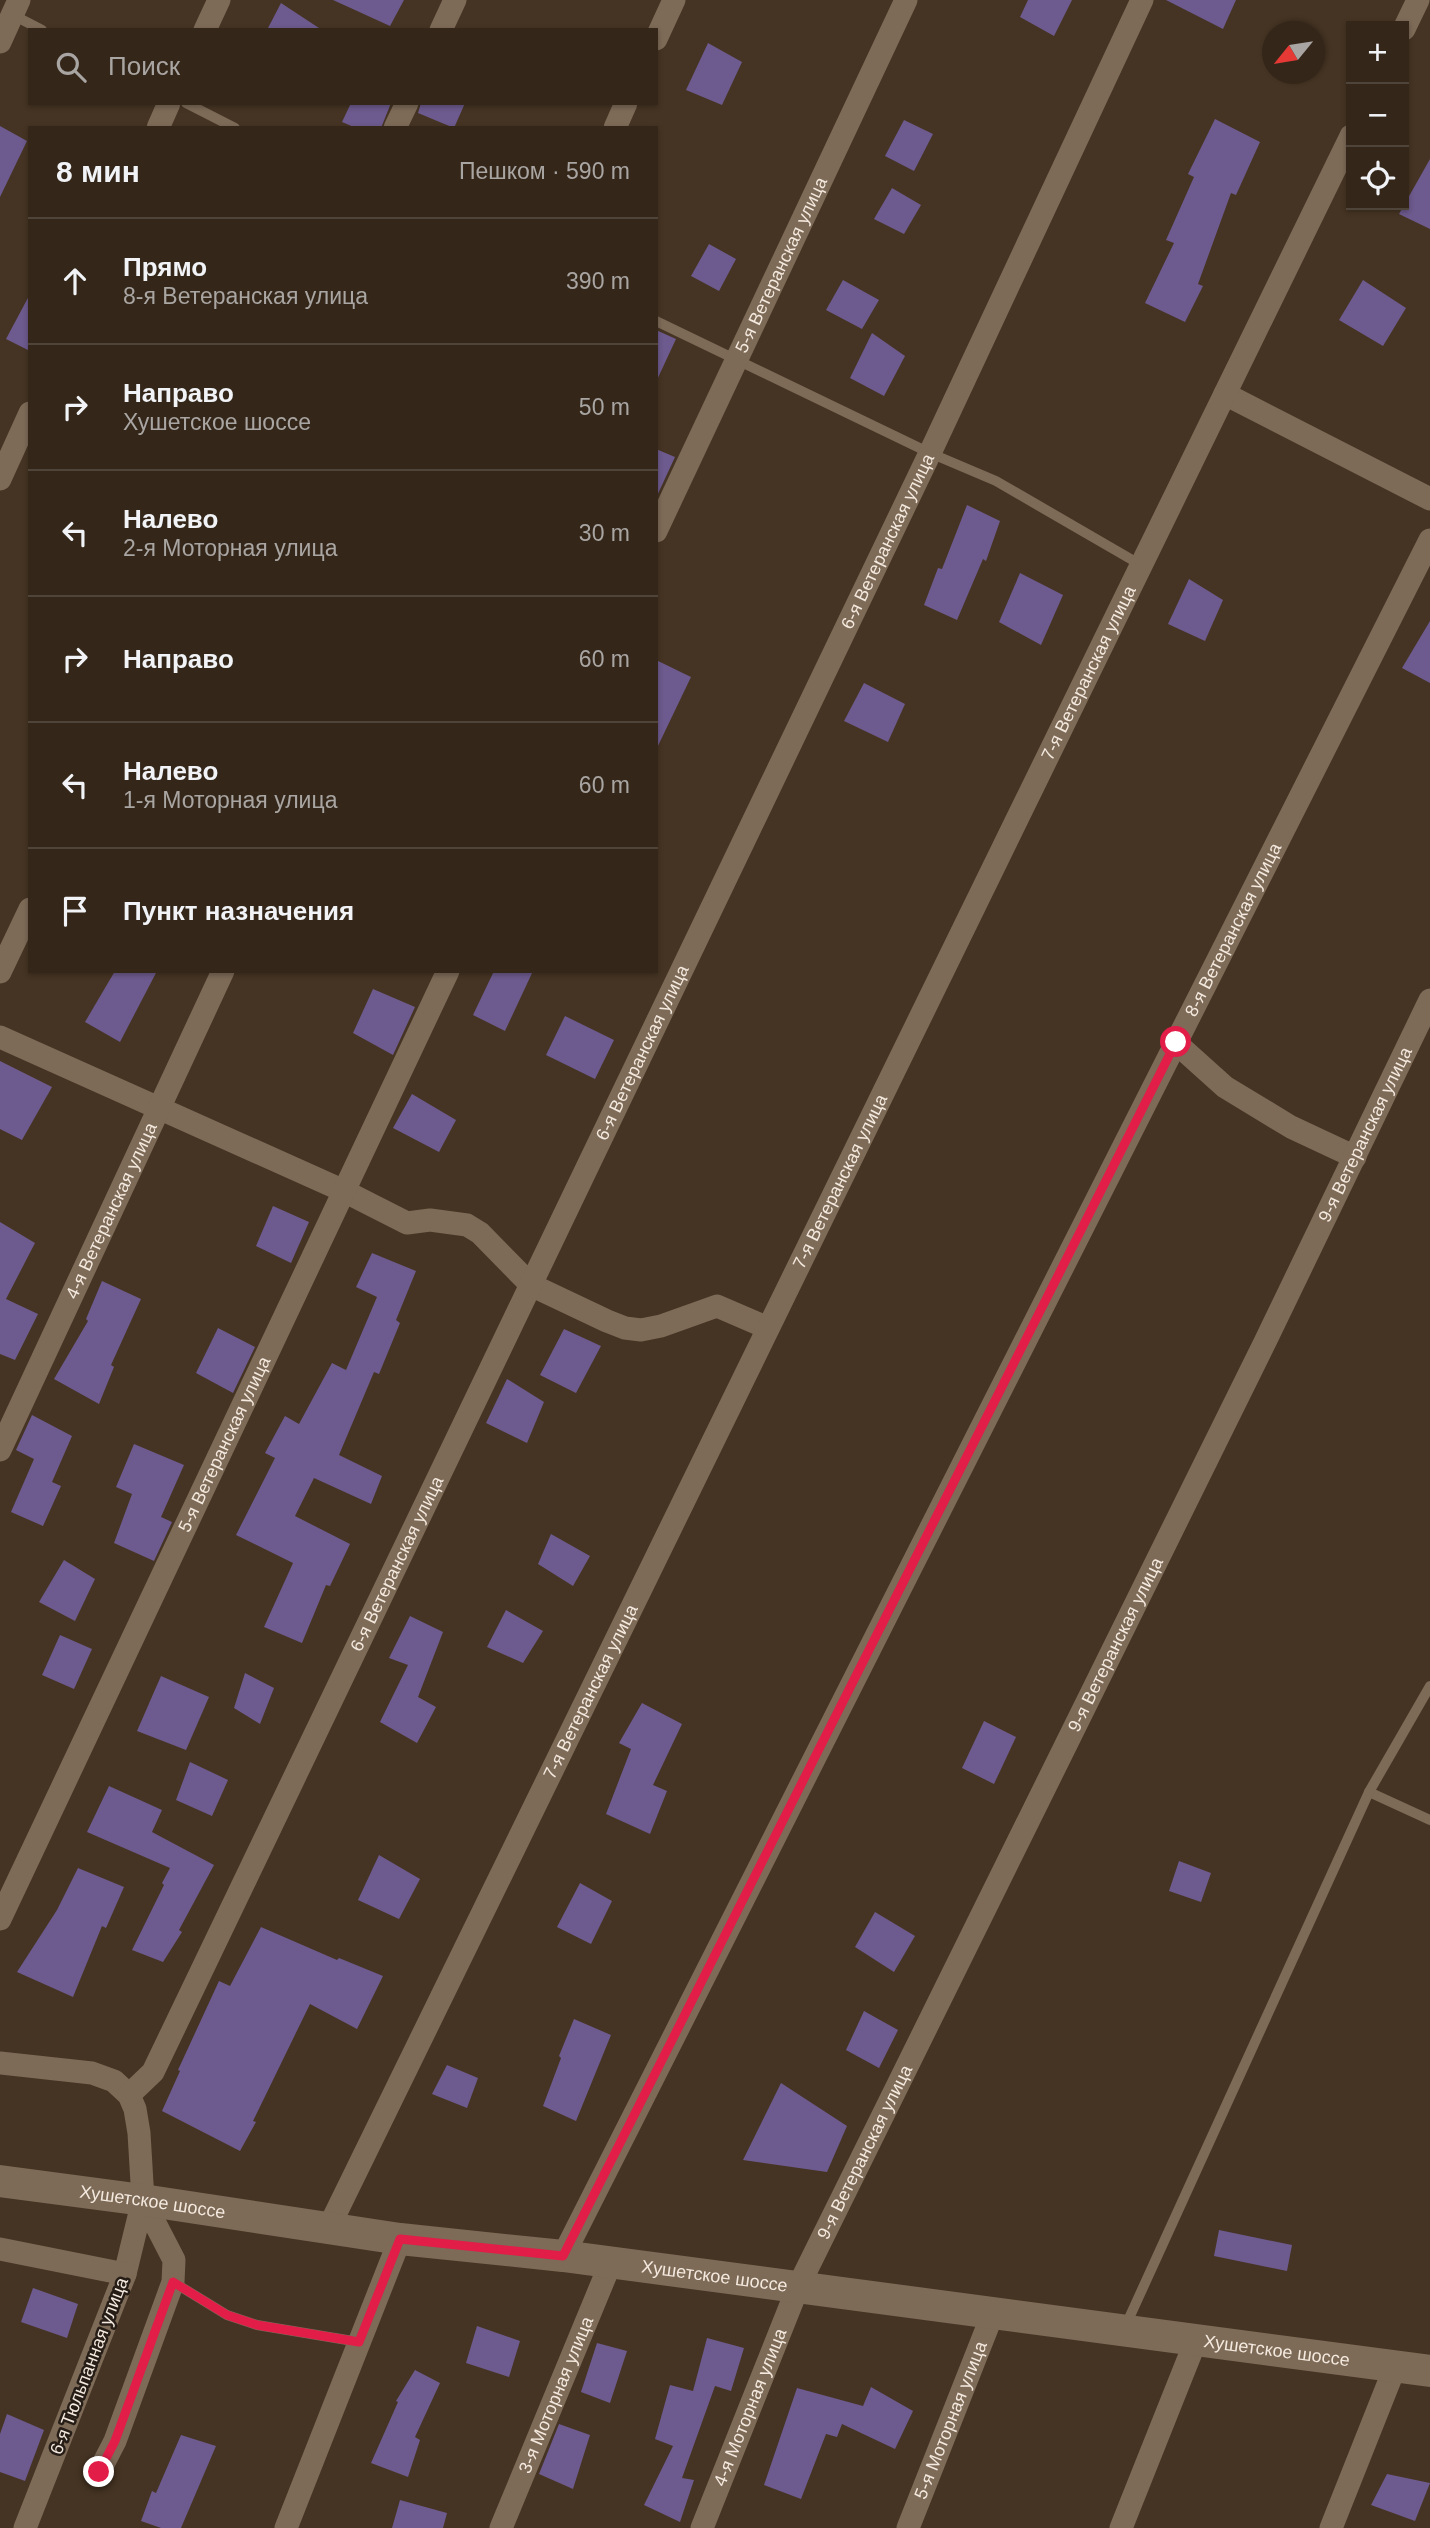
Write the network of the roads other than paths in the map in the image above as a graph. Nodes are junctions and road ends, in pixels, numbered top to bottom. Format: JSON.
{"nodes":[{"id":1,"x":219,"y":0,"type":"edge"},
{"id":2,"x":455,"y":0,"type":"edge"},
{"id":3,"x":674,"y":0,"type":"edge"},
{"id":4,"x":906,"y":0,"type":"edge"},
{"id":5,"x":1142,"y":0,"type":"edge"},
{"id":6,"x":1418,"y":0,"type":"edge"},
{"id":7,"x":16,"y":8,"type":"edge"},
{"id":8,"x":1408,"y":21,"type":"edge"},
{"id":9,"x":40,"y":28,"type":"edge"},
{"id":10,"x":206,"y":28,"type":"edge"},
{"id":11,"x":442,"y":28,"type":"edge"},
{"id":12,"x":658,"y":35,"type":"edge"},
{"id":13,"x":0,"y":42,"type":"edge"},
{"id":14,"x":168,"y":105,"type":"edge"},
{"id":15,"x":191,"y":105,"type":"edge"},
{"id":16,"x":406,"y":105,"type":"edge"},
{"id":17,"x":625,"y":105,"type":"edge"},
{"id":18,"x":159,"y":126,"type":"edge"},
{"id":19,"x":231,"y":126,"type":"edge"},
{"id":20,"x":396,"y":126,"type":"edge"},
{"id":21,"x":616,"y":126,"type":"edge"},
{"id":22,"x":1346,"y":146,"type":"edge"},
{"id":23,"x":658,"y":322,"type":"edge"},
{"id":24,"x":737,"y":359,"type":"junction"},
{"id":25,"x":1225,"y":394,"type":"junction"},
{"id":26,"x":28,"y":417,"type":"edge"},
{"id":27,"x":930,"y":453,"type":"junction"},
{"id":28,"x":0,"y":479,"type":"edge"},
{"id":29,"x":1430,"y":499,"type":"edge"},
{"id":30,"x":658,"y":527,"type":"edge"},
{"id":31,"x":1430,"y":540,"type":"edge"},
{"id":32,"x":1141,"y":565,"type":"junction"},
{"id":33,"x":28,"y":913,"type":"edge"},
{"id":34,"x":0,"y":972,"type":"edge"},
{"id":35,"x":222,"y":973,"type":"edge"},
{"id":36,"x":447,"y":973,"type":"edge"},
{"id":37,"x":1430,"y":1000,"type":"edge"},
{"id":38,"x":0,"y":1037,"type":"edge"},
{"id":39,"x":1176,"y":1042,"type":"junction"},
{"id":40,"x":159,"y":1108,"type":"junction"},
{"id":41,"x":1355,"y":1157,"type":"junction"},
{"id":42,"x":344,"y":1191,"type":"junction"},
{"id":43,"x":531,"y":1284,"type":"junction"},
{"id":44,"x":768,"y":1328,"type":"junction"},
{"id":45,"x":0,"y":1450,"type":"edge"},
{"id":46,"x":1430,"y":1686,"type":"edge"},
{"id":47,"x":1369,"y":1792,"type":"junction"},
{"id":48,"x":1430,"y":1820,"type":"edge"},
{"id":49,"x":0,"y":1919,"type":"edge"},
{"id":50,"x":0,"y":2063,"type":"edge"},
{"id":51,"x":129,"y":2095,"type":"junction"},
{"id":52,"x":0,"y":2181,"type":"edge"},
{"id":53,"x":143,"y":2200,"type":"junction"},
{"id":54,"x":328,"y":2229,"type":"junction"},
{"id":55,"x":400,"y":2239,"type":"junction"},
{"id":56,"x":0,"y":2249,"type":"edge"},
{"id":57,"x":563,"y":2256,"type":"junction"},
{"id":58,"x":611,"y":2262,"type":"junction"},
{"id":59,"x":125,"y":2274,"type":"junction"},
{"id":60,"x":173,"y":2282,"type":"junction"},
{"id":61,"x":798,"y":2287,"type":"junction"},
{"id":62,"x":993,"y":2313,"type":"junction"},
{"id":63,"x":1124,"y":2331,"type":"junction"},
{"id":64,"x":1196,"y":2340,"type":"junction"},
{"id":65,"x":359,"y":2342,"type":"junction"},
{"id":66,"x":1395,"y":2367,"type":"junction"},
{"id":67,"x":1430,"y":2371,"type":"edge"},
{"id":68,"x":99,"y":2472,"type":"dead end"},
{"id":69,"x":25,"y":2528,"type":"edge"},
{"id":70,"x":286,"y":2528,"type":"edge"},
{"id":71,"x":500,"y":2528,"type":"edge"},
{"id":72,"x":702,"y":2528,"type":"edge"},
{"id":73,"x":908,"y":2528,"type":"edge"},
{"id":74,"x":1121,"y":2528,"type":"edge"},
{"id":75,"x":1331,"y":2528,"type":"edge"}],
"edges":[{"from":1,"to":10,"type":"street"},
{"from":2,"to":11,"type":"street"},
{"from":3,"to":12,"type":"street"},
{"from":4,"to":24,"type":"street","name":"5-я Ветеранская улица"},
{"from":5,"to":27,"type":"street","name":"6-я Ветеранская улица"},
{"from":6,"to":8,"type":"street"},
{"from":7,"to":9,"type":"lane"},
{"from":7,"to":13,"type":"street"},
{"from":14,"to":18,"type":"street"},
{"from":15,"to":19,"type":"lane"},
{"from":16,"to":20,"type":"street"},
{"from":17,"to":21,"type":"street"},
{"from":22,"to":25,"type":"street","name":"7-я Ветеранская улица"},
{"from":23,"to":24,"type":"lane"},
{"from":24,"to":27,"type":"lane"},
{"from":24,"to":30,"type":"street","name":"5-я Ветеранская улица"},
{"from":25,"to":29,"type":"street"},
{"from":25,"to":32,"type":"street","name":"7-я Ветеранская улица"},
{"from":26,"to":28,"type":"street"},
{"from":27,"to":32,"type":"lane"},
{"from":27,"to":43,"type":"street","name":"6-я Ветеранская улица"},
{"from":31,"to":39,"type":"street","name":"8-я Ветеранская улица"},
{"from":32,"to":44,"type":"street","name":"7-я Ветеранская улица"},
{"from":33,"to":34,"type":"street"},
{"from":35,"to":40,"type":"street","name":"4-я Ветеранская улица"},
{"from":36,"to":42,"type":"street","name":"5-я Ветеранская улица"},
{"from":37,"to":41,"type":"street","name":"9-я Ветеранская улица"},
{"from":38,"to":40,"type":"street"},
{"from":39,"to":41,"type":"street"},
{"from":39,"to":57,"type":"street","name":"8-я Ветеранская улица"},
{"from":40,"to":42,"type":"street"},
{"from":40,"to":45,"type":"street","name":"4-я Ветеранская улица"},
{"from":41,"to":61,"type":"street","name":"9-я Ветеранская улица"},
{"from":42,"to":43,"type":"street"},
{"from":42,"to":49,"type":"street","name":"5-я Ветеранская улица"},
{"from":43,"to":44,"type":"street"},
{"from":43,"to":51,"type":"street","name":"6-я Ветеранская улица"},
{"from":44,"to":54,"type":"street","name":"7-я Ветеранская улица"},
{"from":46,"to":47,"type":"lane"},
{"from":47,"to":48,"type":"lane"},
{"from":47,"to":63,"type":"lane"},
{"from":50,"to":51,"type":"street"},
{"from":51,"to":53,"type":"street"},
{"from":52,"to":53,"type":"main road","name":"Хушетское шоссе"},
{"from":53,"to":54,"type":"main road","name":"Хушетское шоссе"},
{"from":53,"to":59,"type":"street","name":"6-я Тюльпанная улица"},
{"from":53,"to":60,"type":"street"},
{"from":54,"to":55,"type":"main road","name":"Хушетское шоссе"},
{"from":55,"to":57,"type":"main road","name":"Хушетское шоссе"},
{"from":55,"to":65,"type":"street"},
{"from":56,"to":59,"type":"street"},
{"from":57,"to":58,"type":"main road","name":"Хушетское шоссе"},
{"from":58,"to":61,"type":"main road","name":"Хушетское шоссе"},
{"from":58,"to":71,"type":"street","name":"3-я Моторная улица"},
{"from":59,"to":69,"type":"street","name":"6-я Тюльпанная улица"},
{"from":60,"to":65,"type":"lane"},
{"from":60,"to":68,"type":"street"},
{"from":61,"to":62,"type":"main road","name":"Хушетское шоссе"},
{"from":61,"to":72,"type":"street","name":"4-я Моторная улица"},
{"from":62,"to":63,"type":"main road","name":"Хушетское шоссе"},
{"from":62,"to":73,"type":"street","name":"5-я Моторная улица"},
{"from":63,"to":64,"type":"main road","name":"Хушетское шоссе"},
{"from":64,"to":66,"type":"main road","name":"Хушетское шоссе"},
{"from":64,"to":74,"type":"street"},
{"from":65,"to":70,"type":"street"},
{"from":66,"to":67,"type":"main road","name":"Хушетское шоссе"},
{"from":66,"to":75,"type":"street"}]}
